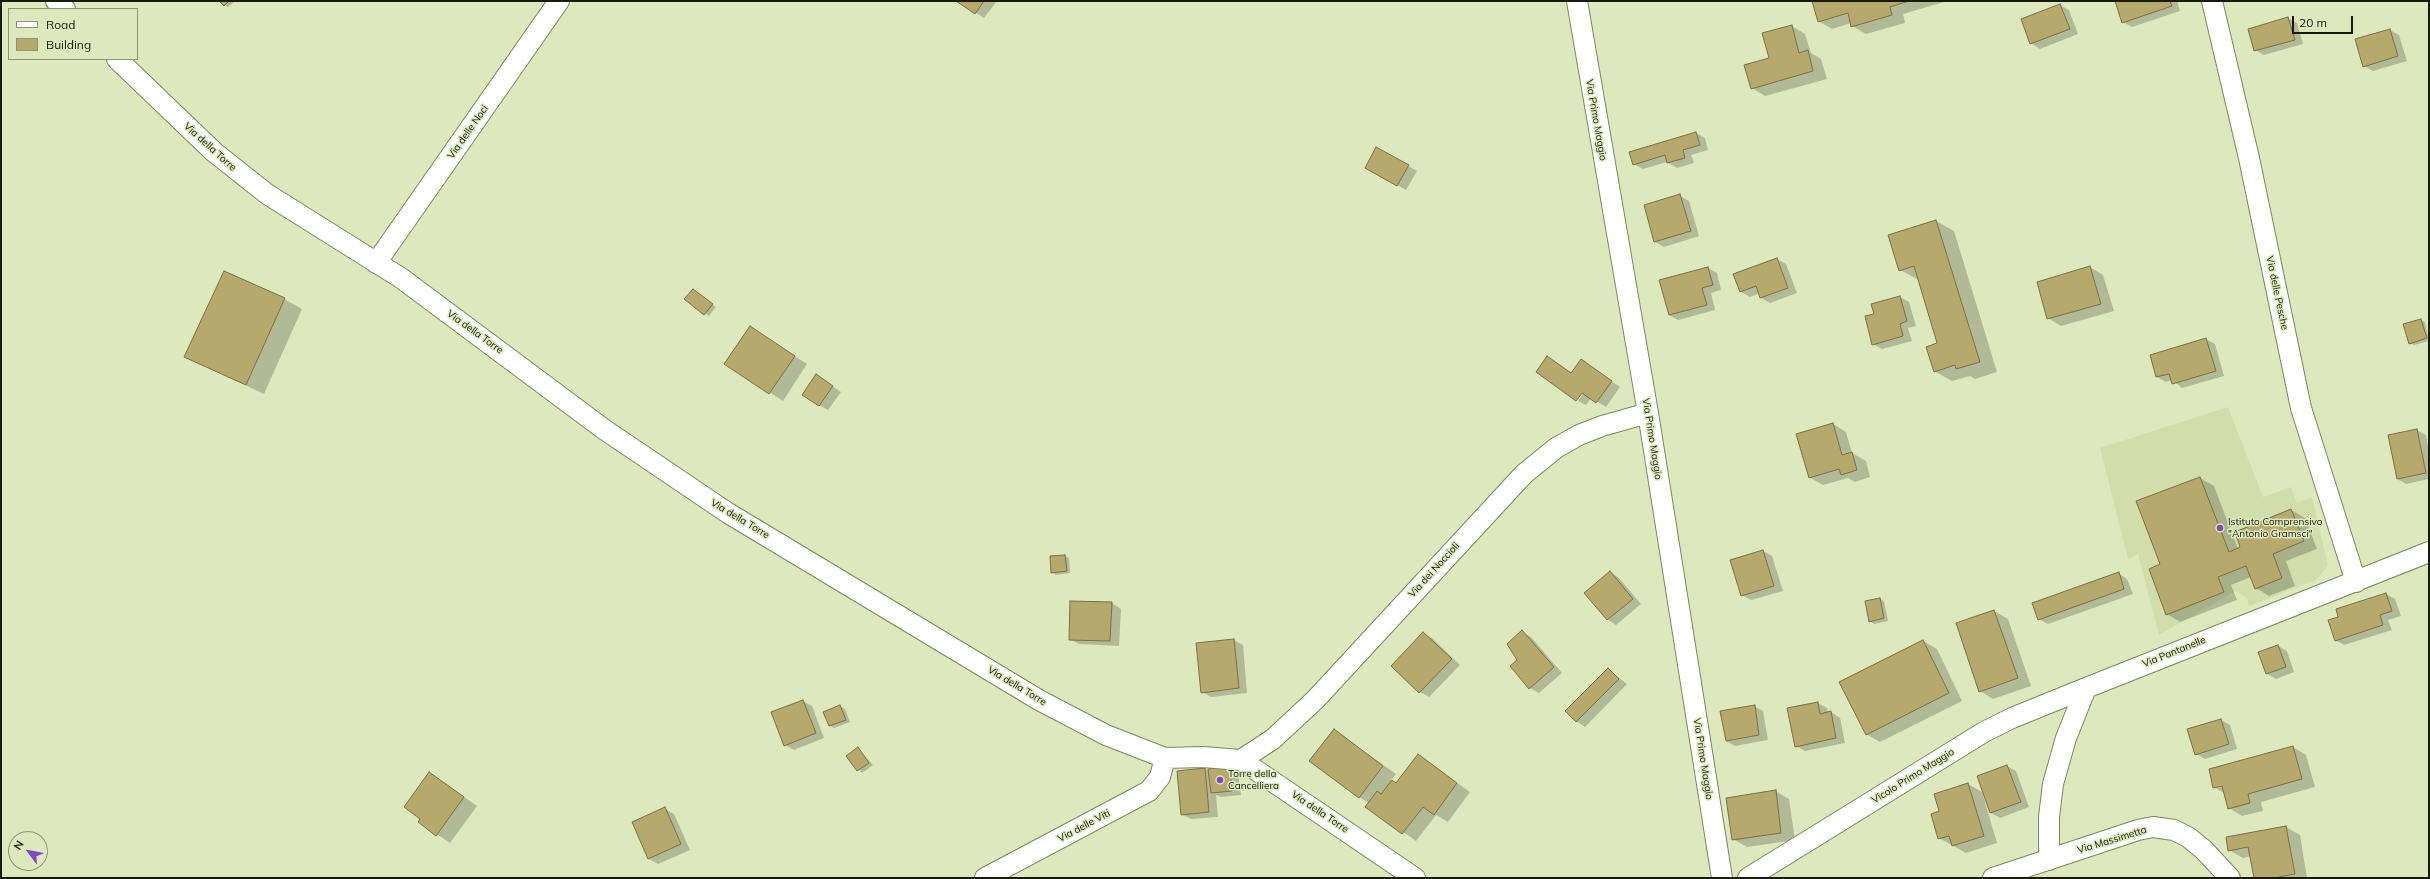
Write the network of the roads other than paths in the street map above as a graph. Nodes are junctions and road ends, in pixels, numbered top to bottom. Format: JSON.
{"nodes":[{"id":1,"x":56,"y":1,"type":"edge"},
{"id":2,"x":559,"y":1,"type":"edge"},
{"id":3,"x":1577,"y":1,"type":"edge"},
{"id":4,"x":2212,"y":1,"type":"edge"},
{"id":5,"x":64,"y":8,"type":"edge"},
{"id":6,"x":118,"y":60,"type":"edge"},
{"id":7,"x":376,"y":263,"type":"junction"},
{"id":8,"x":1648,"y":413,"type":"junction"},
{"id":9,"x":2429,"y":552,"type":"edge"},
{"id":10,"x":2356,"y":582,"type":"junction"},
{"id":11,"x":2086,"y":688,"type":"junction"},
{"id":12,"x":1165,"y":758,"type":"junction"},
{"id":13,"x":1241,"y":760,"type":"junction"},
{"id":14,"x":2049,"y":860,"type":"junction"},
{"id":15,"x":985,"y":878,"type":"edge"},
{"id":16,"x":1416,"y":878,"type":"edge"},
{"id":17,"x":1722,"y":878,"type":"edge"},
{"id":18,"x":1748,"y":878,"type":"edge"},
{"id":19,"x":1993,"y":878,"type":"edge"},
{"id":20,"x":2230,"y":878,"type":"edge"}],
"edges":[{"from":1,"to":5,"type":"street"},
{"from":2,"to":7,"type":"street","name":"Via delle Noci"},
{"from":3,"to":8,"type":"street","name":"Via Primo Maggio"},
{"from":4,"to":10,"type":"street","name":"Via delle Pesche"},
{"from":6,"to":7,"type":"street","name":"Via della Torre"},
{"from":7,"to":12,"type":"street","name":"Via della Torre"},
{"from":8,"to":13,"type":"street","name":"Via dei Noccioli"},
{"from":8,"to":17,"type":"street","name":"Via Primo Maggio"},
{"from":9,"to":10,"type":"street","name":"Via Pantanelle"},
{"from":10,"to":11,"type":"street","name":"Via Pantanelle"},
{"from":11,"to":14,"type":"street"},
{"from":11,"to":18,"type":"street","name":"Vicolo Primo Maggio"},
{"from":12,"to":13,"type":"street","name":"Via della Torre"},
{"from":12,"to":15,"type":"street","name":"Via delle Viti"},
{"from":13,"to":16,"type":"street","name":"Via della Torre"},
{"from":14,"to":19,"type":"street"},
{"from":14,"to":20,"type":"street","name":"Via Massimetta"}]}
